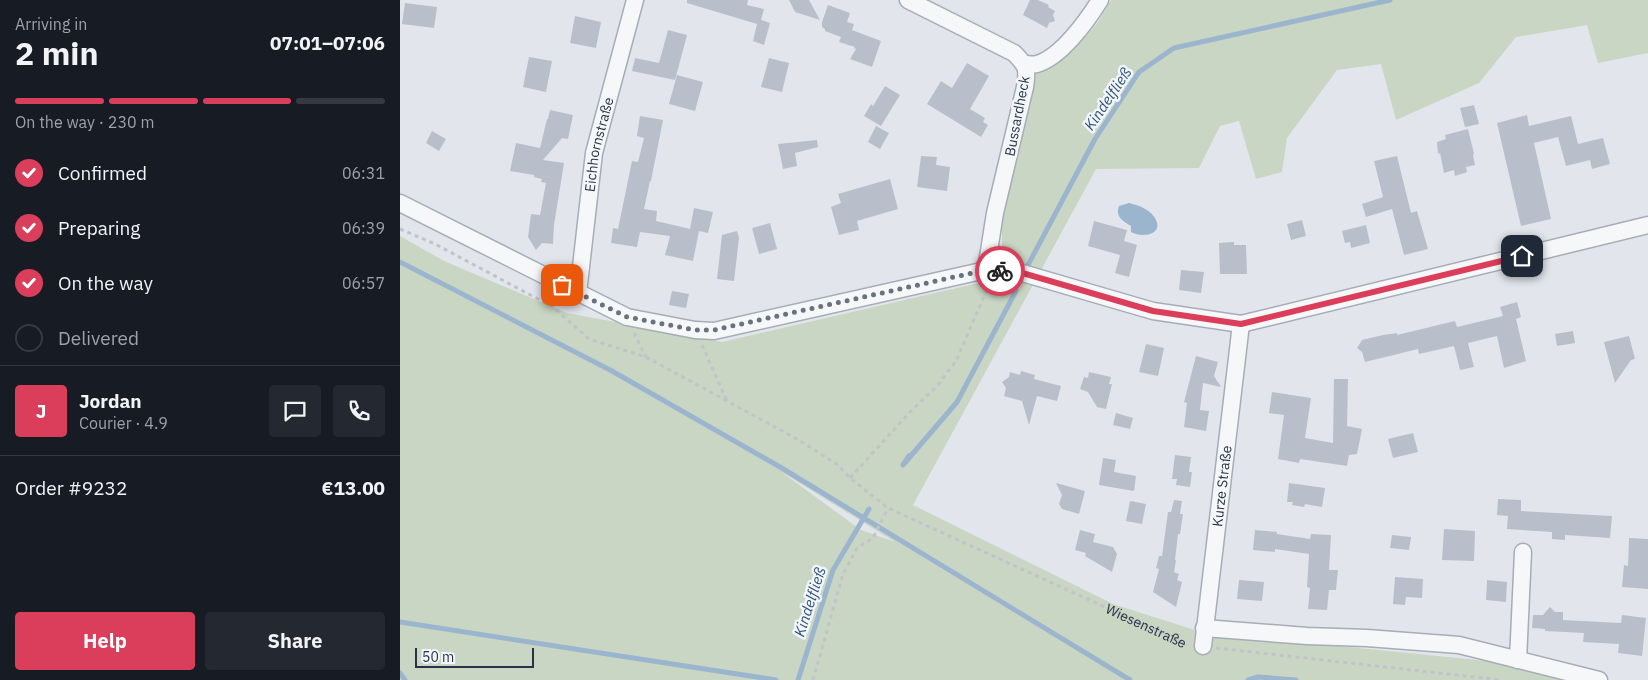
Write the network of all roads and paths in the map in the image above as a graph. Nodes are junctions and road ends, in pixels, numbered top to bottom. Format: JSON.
{"nodes":[{"id":1,"x":635,"y":0,"type":"edge"},
{"id":2,"x":908,"y":0,"type":"edge"},
{"id":3,"x":1100,"y":0,"type":"edge"},
{"id":4,"x":1025,"y":64,"type":"junction"},
{"id":5,"x":400,"y":203,"type":"edge"},
{"id":6,"x":1648,"y":225,"type":"edge"},
{"id":7,"x":400,"y":229,"type":"edge"},
{"id":8,"x":989,"y":270,"type":"junction"},
{"id":9,"x":578,"y":293,"type":"junction"},
{"id":10,"x":627,"y":317,"type":"junction"},
{"id":11,"x":1241,"y":324,"type":"junction"},
{"id":12,"x":695,"y":330,"type":"junction"},
{"id":13,"x":646,"y":357,"type":"junction"},
{"id":14,"x":727,"y":402,"type":"junction"},
{"id":15,"x":850,"y":478,"type":"junction"},
{"id":16,"x":888,"y":508,"type":"junction"},
{"id":17,"x":1524,"y":552,"type":"dead end"},
{"id":18,"x":1204,"y":628,"type":"junction"},
{"id":19,"x":1202,"y":646,"type":"junction"},
{"id":20,"x":1518,"y":660,"type":"junction"},
{"id":21,"x":813,"y":680,"type":"edge"},
{"id":22,"x":1501,"y":680,"type":"edge"},
{"id":23,"x":1599,"y":680,"type":"edge"}],
"edges":[{"from":1,"to":9,"type":"street","name":"Eichhornstraße"},
{"from":2,"to":4,"type":"street","name":"Bussardheck"},
{"from":3,"to":4,"type":"street"},
{"from":4,"to":8,"type":"street","name":"Bussardheck"},
{"from":5,"to":9,"type":"street"},
{"from":6,"to":11,"type":"street"},
{"from":7,"to":13,"type":"path","name":"Wiesenstraße"},
{"from":8,"to":11,"type":"street"},
{"from":8,"to":12,"type":"street"},
{"from":8,"to":15,"type":"path"},
{"from":9,"to":10,"type":"street"},
{"from":10,"to":12,"type":"street"},
{"from":10,"to":13,"type":"path"},
{"from":11,"to":18,"type":"street","name":"Kurze Straße"},
{"from":12,"to":14,"type":"path"},
{"from":13,"to":14,"type":"path","name":"Wiesenstraße"},
{"from":14,"to":15,"type":"path","name":"Wiesenstraße"},
{"from":15,"to":16,"type":"path","name":"Wiesenstraße"},
{"from":16,"to":19,"type":"path","name":"Wiesenstraße"},
{"from":16,"to":21,"type":"path"},
{"from":17,"to":20,"type":"street"},
{"from":18,"to":19,"type":"street","name":"Kurze Straße"},
{"from":18,"to":20,"type":"street","name":"Wiesenstraße"},
{"from":19,"to":22,"type":"path","name":"Wiesenstraße"},
{"from":20,"to":23,"type":"street","name":"Wiesenstraße"}]}
